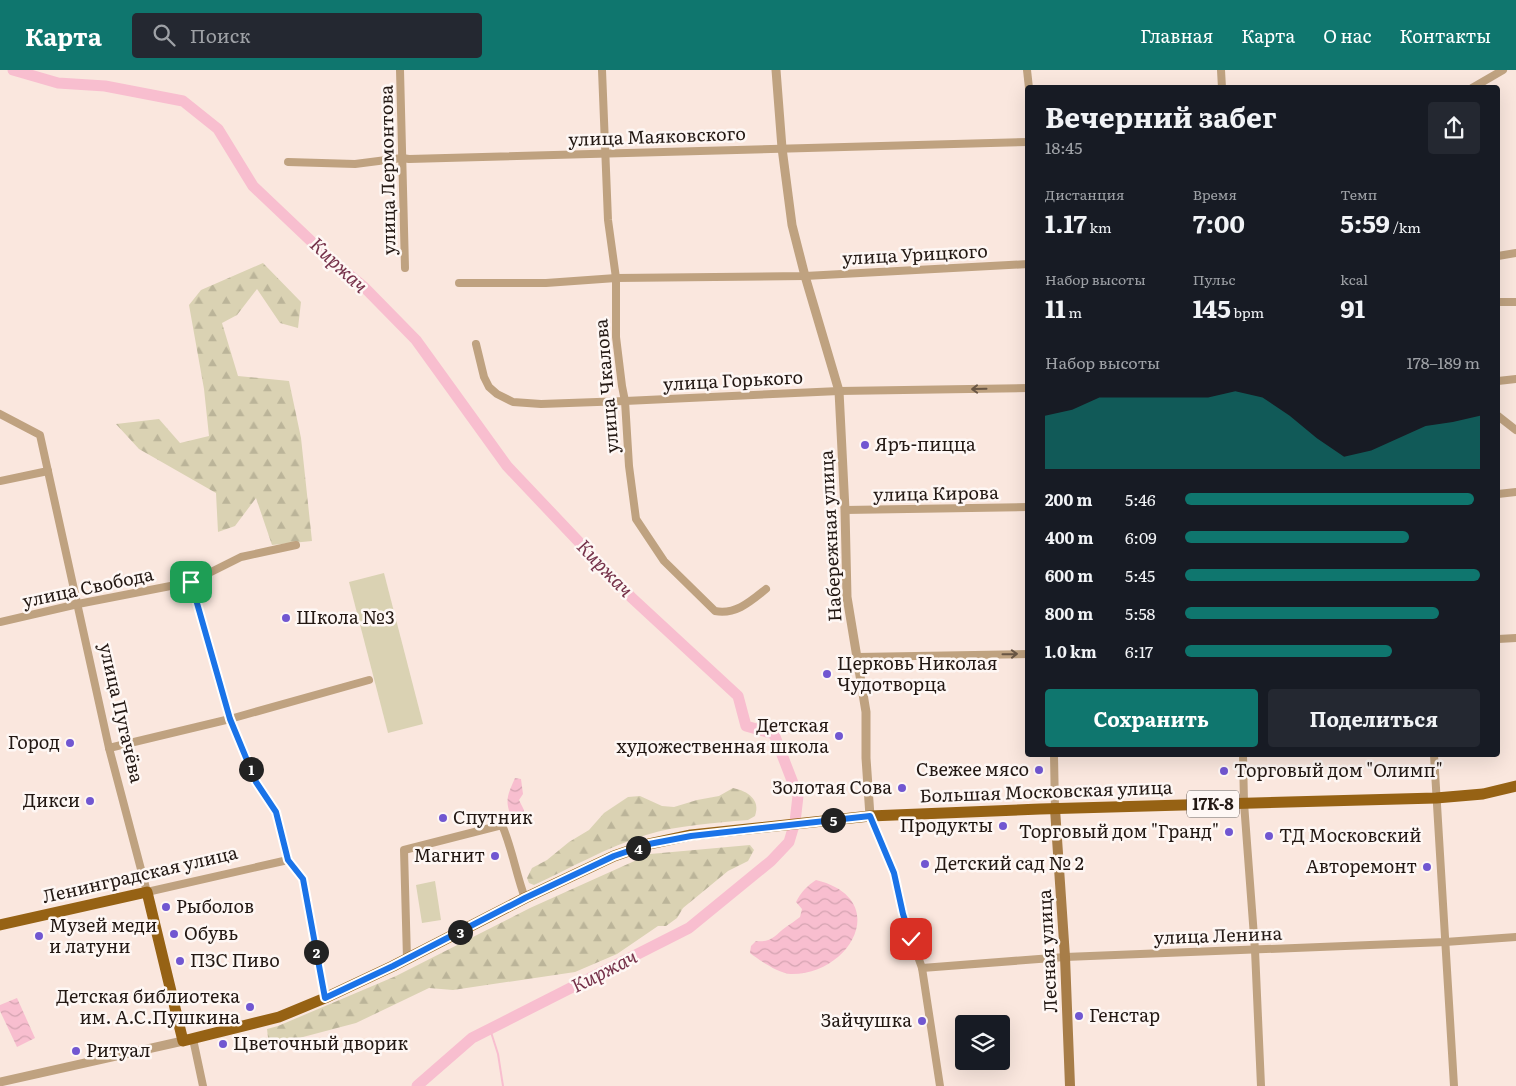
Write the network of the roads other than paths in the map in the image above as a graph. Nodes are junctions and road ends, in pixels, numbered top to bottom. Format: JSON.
{"nodes":[{"id":1,"x":400,"y":70,"type":"edge"},
{"id":2,"x":602,"y":70,"type":"edge"},
{"id":3,"x":776,"y":70,"type":"edge"},
{"id":4,"x":1027,"y":70,"type":"edge"},
{"id":5,"x":1221,"y":70,"type":"edge"},
{"id":6,"x":1503,"y":70,"type":"edge"},
{"id":7,"x":1029,"y":85,"type":"edge"},
{"id":8,"x":1222,"y":85,"type":"edge"},
{"id":9,"x":1477,"y":85,"type":"edge"},
{"id":10,"x":1025,"y":142,"type":"edge"},
{"id":11,"x":782,"y":148,"type":"junction"},
{"id":12,"x":604,"y":153,"type":"junction"},
{"id":13,"x":402,"y":158,"type":"junction"},
{"id":14,"x":288,"y":162,"type":"dead end"},
{"id":15,"x":1516,"y":254,"type":"edge"},
{"id":16,"x":1500,"y":256,"type":"edge"},
{"id":17,"x":1025,"y":264,"type":"edge"},
{"id":18,"x":405,"y":268,"type":"dead end"},
{"id":19,"x":804,"y":276,"type":"junction"},
{"id":20,"x":616,"y":278,"type":"junction"},
{"id":21,"x":459,"y":283,"type":"dead end"},
{"id":22,"x":1500,"y":302,"type":"edge"},
{"id":23,"x":1516,"y":302,"type":"edge"},
{"id":24,"x":476,"y":344,"type":"dead end"},
{"id":25,"x":1516,"y":379,"type":"edge"},
{"id":26,"x":1500,"y":381,"type":"edge"},
{"id":27,"x":1025,"y":388,"type":"edge"},
{"id":28,"x":839,"y":391,"type":"junction"},
{"id":29,"x":625,"y":401,"type":"junction"},
{"id":30,"x":1,"y":414,"type":"edge"},
{"id":31,"x":1500,"y":418,"type":"edge"},
{"id":32,"x":1516,"y":430,"type":"edge"},
{"id":33,"x":48,"y":471,"type":"junction"},
{"id":34,"x":0,"y":482,"type":"edge"},
{"id":35,"x":1516,"y":492,"type":"edge"},
{"id":36,"x":1500,"y":494,"type":"edge"},
{"id":37,"x":1025,"y":507,"type":"edge"},
{"id":38,"x":845,"y":510,"type":"junction"},
{"id":39,"x":296,"y":545,"type":"dead end"},
{"id":40,"x":191,"y":582,"type":"junction"},
{"id":41,"x":766,"y":589,"type":"dead end"},
{"id":42,"x":78,"y":604,"type":"junction"},
{"id":43,"x":0,"y":622,"type":"edge"},
{"id":44,"x":1516,"y":638,"type":"edge"},
{"id":45,"x":1500,"y":639,"type":"edge"},
{"id":46,"x":1025,"y":654,"type":"edge"},
{"id":47,"x":856,"y":657,"type":"junction"},
{"id":48,"x":369,"y":680,"type":"dead end"},
{"id":49,"x":230,"y":719,"type":"junction"},
{"id":50,"x":109,"y":748,"type":"junction"},
{"id":51,"x":1054,"y":757,"type":"edge"},
{"id":52,"x":1243,"y":757,"type":"edge"},
{"id":53,"x":1434,"y":757,"type":"edge"},
{"id":54,"x":1516,"y":786,"type":"edge"},
{"id":55,"x":1436,"y":798,"type":"junction"},
{"id":56,"x":1244,"y":803,"type":"junction"},
{"id":57,"x":1055,"y":809,"type":"junction"},
{"id":58,"x":870,"y":816,"type":"junction"},
{"id":59,"x":288,"y":860,"type":"junction"},
{"id":60,"x":147,"y":892,"type":"junction"},
{"id":61,"x":525,"y":898,"type":"junction"},
{"id":62,"x":0,"y":925,"type":"edge"},
{"id":63,"x":1516,"y":937,"type":"edge"},
{"id":64,"x":1445,"y":942,"type":"junction"},
{"id":65,"x":1255,"y":950,"type":"junction"},
{"id":66,"x":1065,"y":957,"type":"junction"},
{"id":67,"x":408,"y":958,"type":"junction"},
{"id":68,"x":922,"y":968,"type":"junction"},
{"id":69,"x":325,"y":998,"type":"junction"},
{"id":70,"x":188,"y":1040,"type":"junction"},
{"id":71,"x":0,"y":1082,"type":"edge"},
{"id":72,"x":203,"y":1086,"type":"edge"},
{"id":73,"x":940,"y":1086,"type":"edge"},
{"id":74,"x":1070,"y":1086,"type":"edge"},
{"id":75,"x":1261,"y":1086,"type":"edge"},
{"id":76,"x":1454,"y":1086,"type":"edge"}],
"edges":[{"from":1,"to":13,"type":"street","name":"улица Лермонтова"},
{"from":2,"to":12,"type":"street","name":"улица Чкалова"},
{"from":3,"to":11,"type":"street","name":"Набережная улица"},
{"from":4,"to":7,"type":"street"},
{"from":5,"to":8,"type":"street"},
{"from":6,"to":9,"type":"street"},
{"from":10,"to":11,"type":"street","name":"улица Маяковского"},
{"from":11,"to":12,"type":"street","name":"улица Маяковского"},
{"from":11,"to":19,"type":"street","name":"Набережная улица"},
{"from":12,"to":13,"type":"street","name":"улица Маяковского"},
{"from":12,"to":20,"type":"street","name":"улица Чкалова"},
{"from":13,"to":14,"type":"street","name":"улица Маяковского"},
{"from":13,"to":18,"type":"street","name":"улица Лермонтова"},
{"from":15,"to":16,"type":"street"},
{"from":17,"to":19,"type":"street","name":"улица Урицкого"},
{"from":19,"to":20,"type":"street","name":"улица Урицкого"},
{"from":19,"to":28,"type":"street","name":"Набережная улица"},
{"from":20,"to":21,"type":"street","name":"улица Урицкого"},
{"from":20,"to":29,"type":"street","name":"улица Чкалова"},
{"from":22,"to":23,"type":"street"},
{"from":24,"to":29,"type":"street","name":"улица Горького"},
{"from":25,"to":26,"type":"street"},
{"from":27,"to":28,"type":"street","name":"улица Горького","one_way":true},
{"from":28,"to":29,"type":"street","name":"улица Горького"},
{"from":28,"to":38,"type":"street","name":"Набережная улица"},
{"from":29,"to":41,"type":"street","name":"улица Чкалова"},
{"from":30,"to":33,"type":"street","name":"улица Пугачёва"},
{"from":31,"to":32,"type":"street"},
{"from":33,"to":34,"type":"street"},
{"from":33,"to":42,"type":"street","name":"улица Пугачёва"},
{"from":35,"to":36,"type":"street"},
{"from":37,"to":38,"type":"street","name":"улица Кирова"},
{"from":38,"to":47,"type":"street","name":"Набережная улица"},
{"from":39,"to":40,"type":"street","name":"улица Свобода"},
{"from":40,"to":42,"type":"street","name":"улица Свобода"},
{"from":40,"to":49,"type":"street"},
{"from":42,"to":43,"type":"street","name":"улица Свобода"},
{"from":42,"to":50,"type":"street","name":"улица Пугачёва"},
{"from":44,"to":45,"type":"street"},
{"from":47,"to":46,"type":"street","one_way":true},
{"from":47,"to":58,"type":"street","name":"Набережная улица"},
{"from":48,"to":49,"type":"street"},
{"from":49,"to":50,"type":"street"},
{"from":49,"to":59,"type":"street"},
{"from":50,"to":60,"type":"street","name":"улица Пугачёва"},
{"from":51,"to":57,"type":"street","name":"Лесная улица"},
{"from":52,"to":56,"type":"street"},
{"from":53,"to":55,"type":"street"},
{"from":54,"to":55,"type":"main road","name":"Большая Московская улица","number":"17К-8"},
{"from":55,"to":56,"type":"main road","name":"Большая Московская улица","number":"17К-8"},
{"from":55,"to":64,"type":"street"},
{"from":56,"to":57,"type":"main road","name":"Большая Московская улица","number":"17К-8"},
{"from":56,"to":65,"type":"street"},
{"from":57,"to":58,"type":"main road","name":"Большая Московская улица"},
{"from":57,"to":66,"type":"main road","name":"Лесная улица"},
{"from":58,"to":61,"type":"main road","name":"Большая Московская улица"},
{"from":58,"to":68,"type":"street","name":"Набережная улица"},
{"from":59,"to":60,"type":"street","name":"Ленинградская улица"},
{"from":59,"to":69,"type":"street"},
{"from":60,"to":62,"type":"main road","name":"Ленинградская улица"},
{"from":60,"to":70,"type":"main road","name":"улица Пугачёва"},
{"from":61,"to":67,"type":"main road","name":"Большая Московская улица"},
{"from":61,"to":67,"type":"street"},
{"from":63,"to":64,"type":"street","name":"улица Ленина"},
{"from":64,"to":65,"type":"street","name":"улица Ленина"},
{"from":64,"to":76,"type":"street"},
{"from":65,"to":66,"type":"street","name":"улица Ленина"},
{"from":65,"to":75,"type":"street"},
{"from":66,"to":68,"type":"street","name":"улица Ленина"},
{"from":66,"to":74,"type":"main road","name":"Лесная улица"},
{"from":67,"to":69,"type":"main road","name":"Большая Московская улица"},
{"from":68,"to":73,"type":"street","name":"Набережная улица"},
{"from":69,"to":70,"type":"main road","name":"Большая Московская улица"},
{"from":70,"to":71,"type":"street"},
{"from":70,"to":72,"type":"street"}]}
